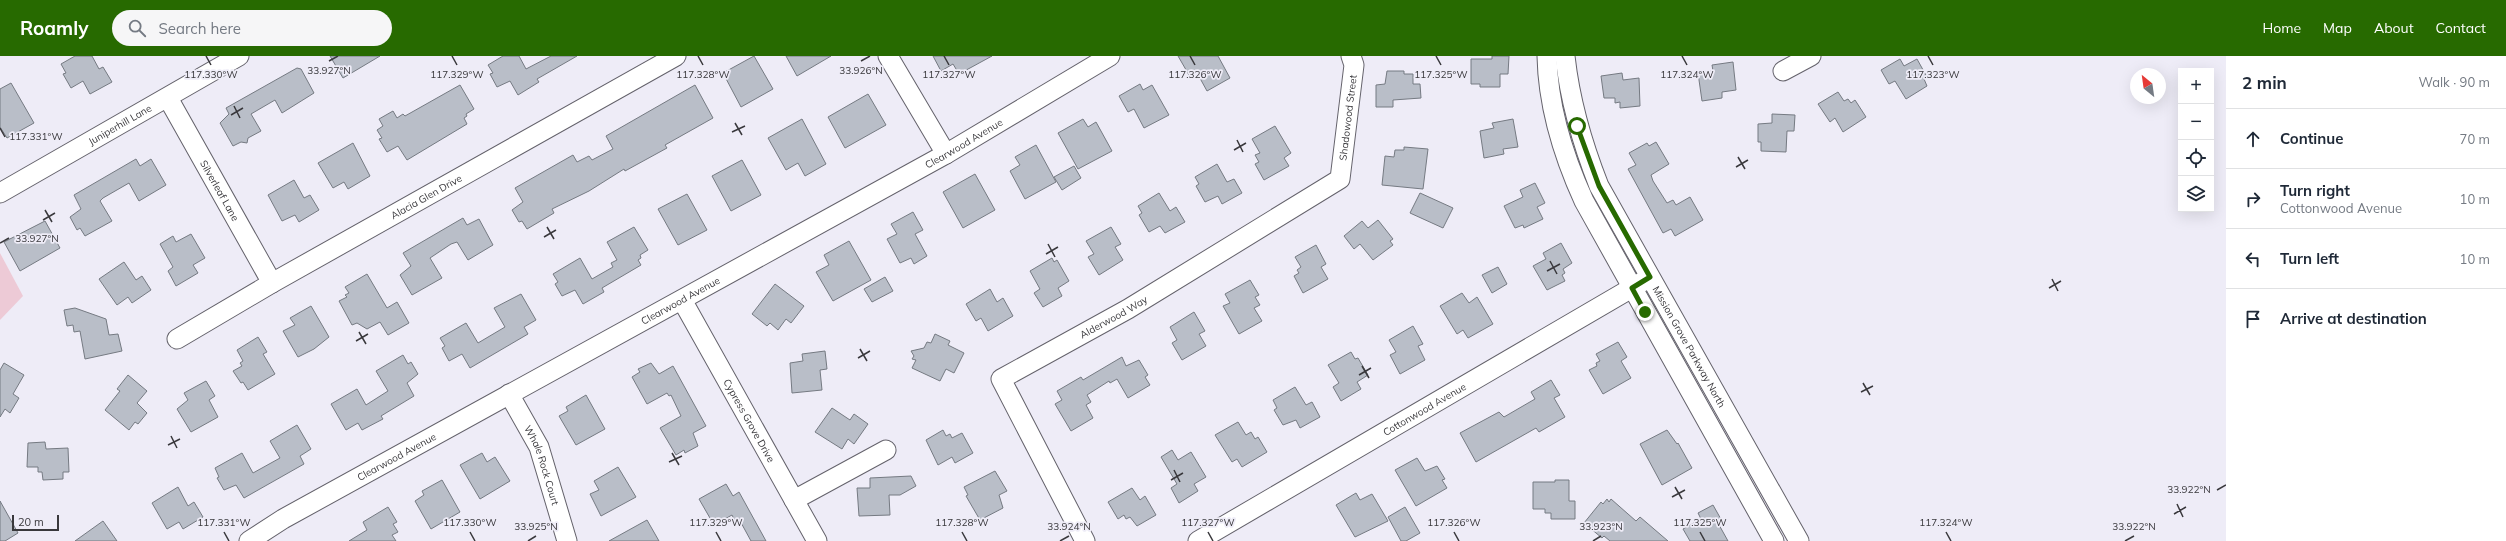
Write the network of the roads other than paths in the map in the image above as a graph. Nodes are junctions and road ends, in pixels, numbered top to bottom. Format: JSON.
{"nodes":[{"id":1,"x":239,"y":56,"type":"edge"},
{"id":2,"x":676,"y":56,"type":"edge"},
{"id":3,"x":888,"y":56,"type":"edge"},
{"id":4,"x":1110,"y":56,"type":"edge"},
{"id":5,"x":1351,"y":56,"type":"edge"},
{"id":6,"x":1547,"y":56,"type":"edge"},
{"id":7,"x":1565,"y":56,"type":"edge"},
{"id":8,"x":1811,"y":56,"type":"edge"},
{"id":9,"x":646,"y":63,"type":"edge"},
{"id":10,"x":1783,"y":71,"type":"dead end"},
{"id":11,"x":168,"y":98,"type":"junction"},
{"id":12,"x":946,"y":154,"type":"junction"},
{"id":13,"x":1340,"y":179,"type":"joint"},
{"id":14,"x":0,"y":193,"type":"edge"},
{"id":15,"x":1650,"y":277,"type":"junction"},
{"id":16,"x":272,"y":283,"type":"junction"},
{"id":17,"x":1632,"y":288,"type":"junction"},
{"id":18,"x":682,"y":300,"type":"junction"},
{"id":19,"x":177,"y":340,"type":"dead end"},
{"id":20,"x":509,"y":394,"type":"junction"},
{"id":21,"x":886,"y":450,"type":"dead end"},
{"id":22,"x":794,"y":500,"type":"junction"},
{"id":23,"x":249,"y":541,"type":"edge"},
{"id":24,"x":566,"y":541,"type":"edge"},
{"id":25,"x":817,"y":541,"type":"edge"},
{"id":26,"x":1085,"y":541,"type":"edge"},
{"id":27,"x":1198,"y":541,"type":"edge"},
{"id":28,"x":1774,"y":541,"type":"edge"},
{"id":29,"x":1799,"y":541,"type":"edge"}],
"edges":[{"from":1,"to":11,"type":"street","name":"Juniperhill Lane"},
{"from":2,"to":9,"type":"street","name":"Alacia Glen Drive"},
{"from":3,"to":12,"type":"street"},
{"from":4,"to":12,"type":"street","name":"Clearwood Avenue"},
{"from":5,"to":13,"type":"street","name":"Shadowood Street"},
{"from":6,"to":17,"type":"street"},
{"from":7,"to":15,"type":"street","name":"Mission Grove Parkway North"},
{"from":8,"to":10,"type":"street"},
{"from":9,"to":16,"type":"street","name":"Alacia Glen Drive"},
{"from":11,"to":14,"type":"street","name":"Juniperhill Lane"},
{"from":11,"to":16,"type":"street","name":"Silverleaf Lane"},
{"from":12,"to":18,"type":"street","name":"Clearwood Avenue"},
{"from":13,"to":26,"type":"street","name":"Alderwood Way"},
{"from":15,"to":17,"type":"street","name":"Cottonwood Avenue"},
{"from":15,"to":29,"type":"street","name":"Mission Grove Parkway North"},
{"from":16,"to":19,"type":"street","name":"Alacia Glen Drive"},
{"from":17,"to":27,"type":"street","name":"Cottonwood Avenue"},
{"from":17,"to":28,"type":"street"},
{"from":18,"to":20,"type":"street","name":"Clearwood Avenue"},
{"from":18,"to":22,"type":"street","name":"Cypress Grove Drive"},
{"from":20,"to":23,"type":"street","name":"Clearwood Avenue"},
{"from":20,"to":24,"type":"street","name":"Whale Rock Court"},
{"from":21,"to":22,"type":"street"},
{"from":22,"to":25,"type":"street","name":"Cypress Grove Drive"}]}
